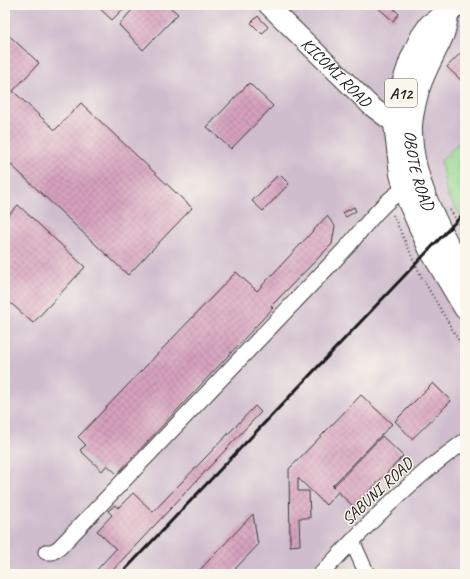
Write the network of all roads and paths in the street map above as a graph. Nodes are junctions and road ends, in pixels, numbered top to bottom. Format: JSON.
{"nodes":[{"id":1,"x":268,"y":5,"type":"edge"},
{"id":2,"x":452,"y":9,"type":"edge"},
{"id":3,"x":403,"y":127,"type":"junction"},
{"id":4,"x":412,"y":186,"type":"junction"},
{"id":5,"x":387,"y":203,"type":"junction"},
{"id":6,"x":449,"y":209,"type":"dead end"},
{"id":7,"x":465,"y":234,"type":"edge"},
{"id":8,"x":465,"y":277,"type":"edge"},
{"id":9,"x":465,"y":308,"type":"edge"},
{"id":10,"x":465,"y":351,"type":"edge"},
{"id":11,"x":465,"y":441,"type":"edge"},
{"id":12,"x":352,"y":541,"type":"junction"},
{"id":13,"x":46,"y":552,"type":"dead end"},
{"id":14,"x":321,"y":574,"type":"edge"},
{"id":15,"x":368,"y":574,"type":"edge"}],
"edges":[{"from":1,"to":3,"type":"main road","name":"KICOMI ROAD"},
{"from":2,"to":3,"type":"highway","name":"OBOTE ROAD","number":"A12"},
{"from":3,"to":4,"type":"highway","name":"OBOTE ROAD","number":"A12"},
{"from":4,"to":5,"type":"street"},
{"from":4,"to":8,"type":"highway","name":"OBOTE ROAD","number":"A12"},
{"from":4,"to":9,"type":"highway","number":"A12"},
{"from":5,"to":10,"type":"path"},
{"from":5,"to":13,"type":"street"},
{"from":6,"to":7,"type":"path"},
{"from":11,"to":12,"type":"street","name":"SABUNI ROAD"},
{"from":12,"to":14,"type":"street","name":"SABUNI ROAD"},
{"from":12,"to":15,"type":"street"}]}
